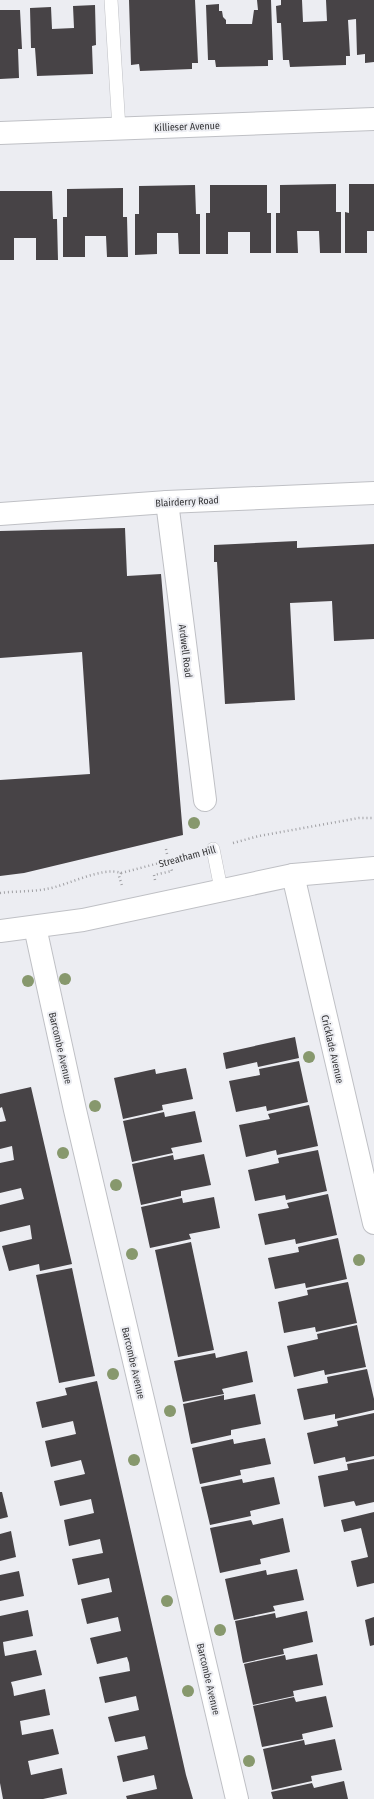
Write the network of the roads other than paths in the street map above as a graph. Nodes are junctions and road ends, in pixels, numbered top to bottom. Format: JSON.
{"nodes":[{"id":1,"x":111,"y":0,"type":"edge"},
{"id":2,"x":374,"y":119,"type":"edge"},
{"id":3,"x":119,"y":129,"type":"junction"},
{"id":4,"x":0,"y":133,"type":"edge"},
{"id":5,"x":374,"y":493,"type":"edge"},
{"id":6,"x":168,"y":502,"type":"junction"},
{"id":7,"x":0,"y":514,"type":"edge"},
{"id":8,"x":205,"y":800,"type":"dead end"},
{"id":9,"x":213,"y":850,"type":"road end"},
{"id":10,"x":374,"y":868,"type":"edge"},
{"id":11,"x":293,"y":875,"type":"junction"},
{"id":12,"x":221,"y":889,"type":"junction"},
{"id":13,"x":35,"y":927,"type":"junction"},
{"id":14,"x":0,"y":932,"type":"edge"},
{"id":15,"x":374,"y":1223,"type":"edge"},
{"id":16,"x":237,"y":1799,"type":"edge"}],
"edges":[{"from":1,"to":3,"type":"lane"},
{"from":2,"to":3,"type":"main road","name":"Killieser Avenue"},
{"from":3,"to":4,"type":"main road","name":"Killieser Avenue"},
{"from":5,"to":6,"type":"main road","name":"Blairderry Road"},
{"from":6,"to":7,"type":"main road","name":"Blairderry Road"},
{"from":6,"to":8,"type":"main road","name":"Ardwell Road"},
{"from":9,"to":12,"type":"lane"},
{"from":10,"to":11,"type":"main road"},
{"from":11,"to":12,"type":"main road"},
{"from":11,"to":15,"type":"main road","name":"Cricklade Avenue"},
{"from":12,"to":13,"type":"main road"},
{"from":13,"to":14,"type":"main road"},
{"from":13,"to":16,"type":"main road","name":"Barcombe Avenue"}]}
